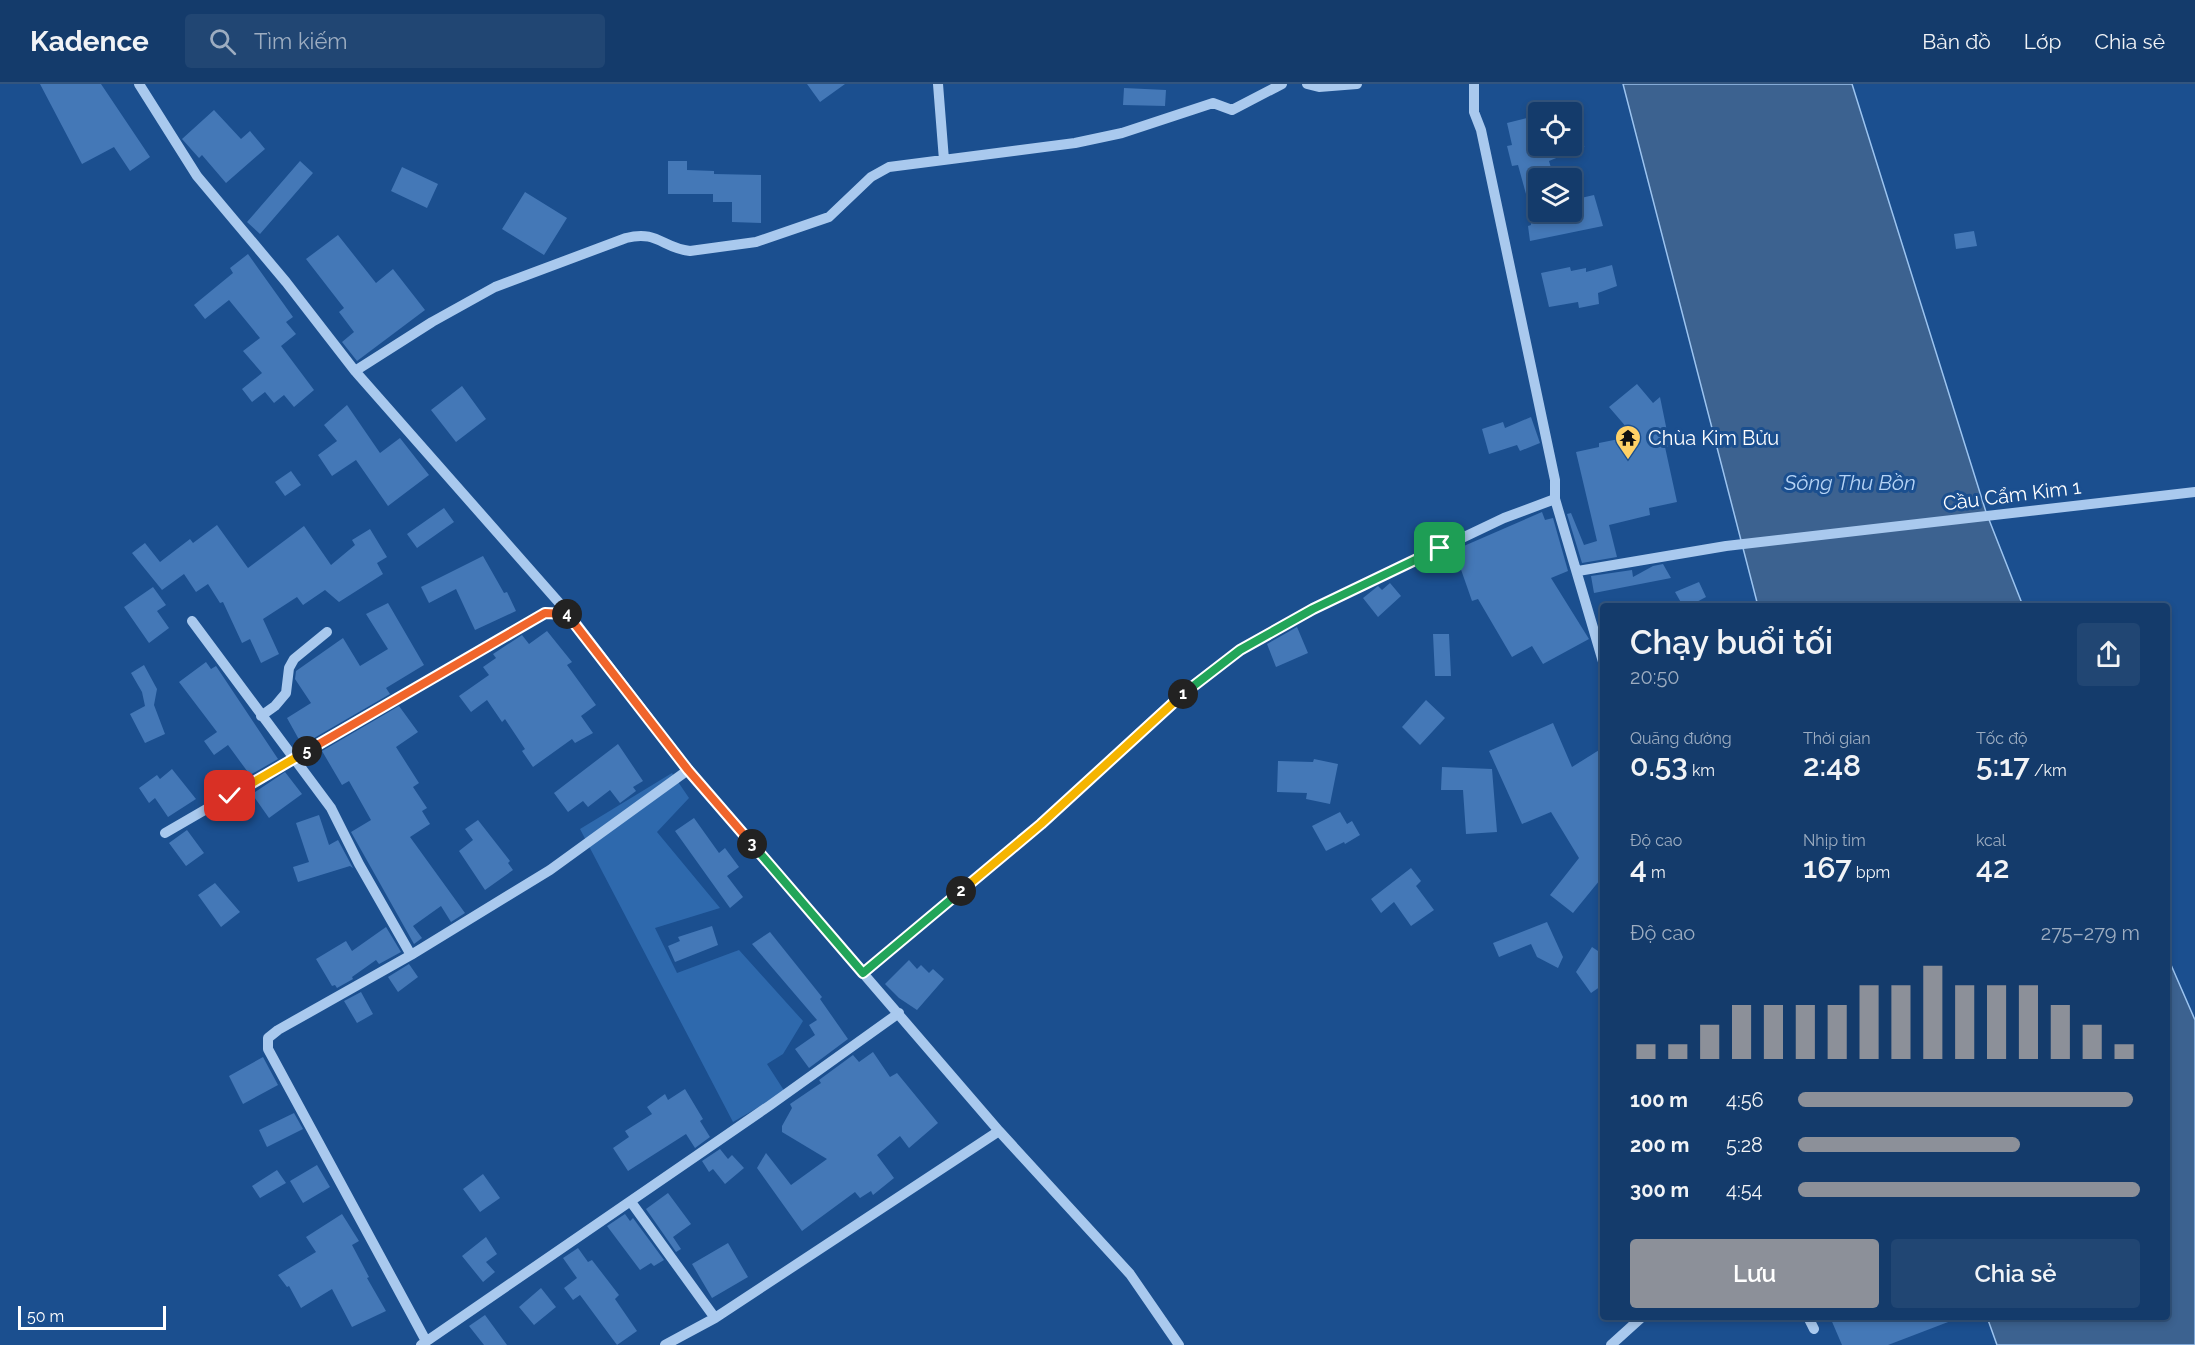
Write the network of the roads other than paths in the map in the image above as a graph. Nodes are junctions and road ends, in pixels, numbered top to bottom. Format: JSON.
{"nodes":[{"id":1,"x":139,"y":84,"type":"edge"},
{"id":2,"x":938,"y":84,"type":"edge"},
{"id":3,"x":1282,"y":84,"type":"edge"},
{"id":4,"x":1307,"y":84,"type":"edge"},
{"id":5,"x":1357,"y":84,"type":"edge"},
{"id":6,"x":1474,"y":84,"type":"edge"},
{"id":7,"x":944,"y":160,"type":"junction"},
{"id":8,"x":355,"y":371,"type":"junction"},
{"id":9,"x":2195,"y":492,"type":"edge"},
{"id":10,"x":1555,"y":499,"type":"junction"},
{"id":11,"x":1578,"y":571,"type":"junction"},
{"id":12,"x":569,"y":614,"type":"junction"},
{"id":13,"x":192,"y":621,"type":"dead end"},
{"id":14,"x":327,"y":632,"type":"dead end"},
{"id":15,"x":1600,"y":650,"type":"edge"},
{"id":16,"x":261,"y":716,"type":"junction"},
{"id":17,"x":295,"y":759,"type":"junction"},
{"id":18,"x":688,"y":770,"type":"junction"},
{"id":19,"x":165,"y":832,"type":"dead end"},
{"id":20,"x":411,"y":955,"type":"junction"},
{"id":21,"x":863,"y":973,"type":"junction"},
{"id":22,"x":899,"y":1013,"type":"junction"},
{"id":23,"x":999,"y":1131,"type":"junction"},
{"id":24,"x":631,"y":1202,"type":"junction"},
{"id":25,"x":715,"y":1318,"type":"junction"},
{"id":26,"x":1639,"y":1320,"type":"edge"},
{"id":27,"x":1810,"y":1320,"type":"edge"},
{"id":28,"x":1814,"y":1329,"type":"dead end"},
{"id":29,"x":423,"y":1343,"type":"edge"},
{"id":30,"x":665,"y":1345,"type":"edge"},
{"id":31,"x":1179,"y":1345,"type":"edge"},
{"id":32,"x":1611,"y":1345,"type":"edge"}],
"edges":[{"from":1,"to":8,"type":"street"},
{"from":2,"to":7,"type":"street"},
{"from":3,"to":7,"type":"street"},
{"from":4,"to":5,"type":"street"},
{"from":6,"to":10,"type":"street"},
{"from":7,"to":8,"type":"street"},
{"from":8,"to":12,"type":"street"},
{"from":9,"to":11,"type":"street","name":"Cầu Cẩm Kim 1"},
{"from":10,"to":11,"type":"street"},
{"from":10,"to":21,"type":"street"},
{"from":11,"to":15,"type":"street"},
{"from":12,"to":17,"type":"street"},
{"from":12,"to":18,"type":"street"},
{"from":13,"to":16,"type":"street"},
{"from":14,"to":16,"type":"street"},
{"from":16,"to":17,"type":"street"},
{"from":17,"to":19,"type":"street"},
{"from":17,"to":20,"type":"street"},
{"from":18,"to":20,"type":"street"},
{"from":18,"to":21,"type":"street"},
{"from":20,"to":29,"type":"street"},
{"from":21,"to":22,"type":"street"},
{"from":22,"to":23,"type":"street"},
{"from":22,"to":24,"type":"street"},
{"from":23,"to":25,"type":"street"},
{"from":23,"to":31,"type":"street"},
{"from":24,"to":25,"type":"street"},
{"from":24,"to":29,"type":"street"},
{"from":25,"to":30,"type":"street"},
{"from":26,"to":32,"type":"street"},
{"from":27,"to":28,"type":"street"}]}
